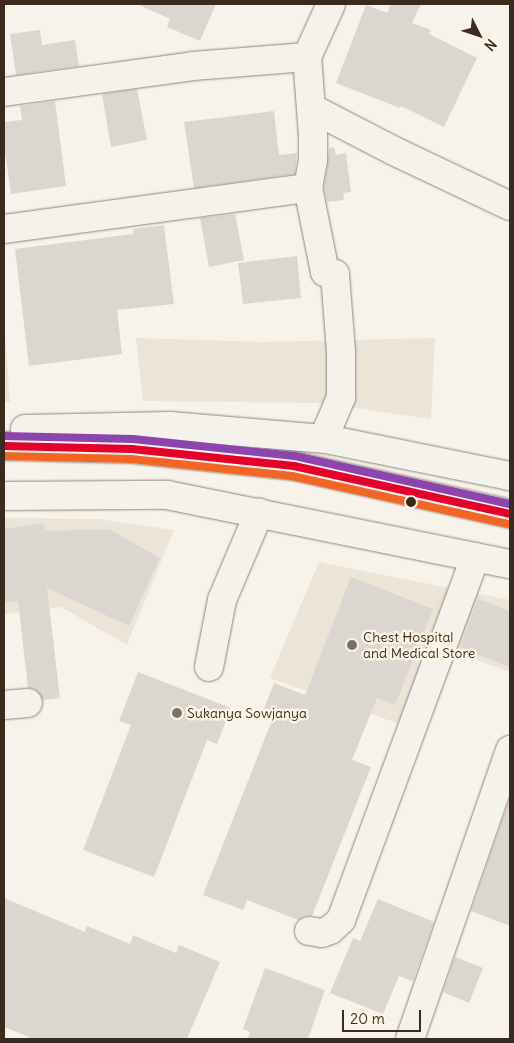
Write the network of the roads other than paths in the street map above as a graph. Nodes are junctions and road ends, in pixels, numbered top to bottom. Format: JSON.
{"nodes":[{"id":1,"x":331,"y":4,"type":"edge"},
{"id":2,"x":307,"y":57,"type":"junction"},
{"id":3,"x":4,"y":92,"type":"edge"},
{"id":4,"x":311,"y":108,"type":"junction"},
{"id":5,"x":308,"y":188,"type":"junction"},
{"id":6,"x":510,"y":206,"type":"edge"},
{"id":7,"x":4,"y":229,"type":"edge"},
{"id":8,"x":4,"y":429,"type":"edge"},
{"id":9,"x":326,"y":438,"type":"junction"},
{"id":10,"x":4,"y":446,"type":"edge"},
{"id":11,"x":510,"y":476,"type":"edge"},
{"id":12,"x":4,"y":496,"type":"edge"},
{"id":13,"x":259,"y":513,"type":"junction"},
{"id":14,"x":510,"y":514,"type":"edge"},
{"id":15,"x":475,"y":557,"type":"junction"},
{"id":16,"x":510,"y":564,"type":"edge"},
{"id":17,"x":208,"y":667,"type":"dead end"},
{"id":18,"x":510,"y":750,"type":"edge"},
{"id":19,"x":309,"y":931,"type":"dead end"},
{"id":20,"x":410,"y":1039,"type":"edge"}],
"edges":[{"from":1,"to":2,"type":"street"},
{"from":2,"to":3,"type":"street"},
{"from":2,"to":4,"type":"street"},
{"from":4,"to":5,"type":"street"},
{"from":4,"to":6,"type":"street"},
{"from":5,"to":7,"type":"street"},
{"from":5,"to":9,"type":"street"},
{"from":8,"to":9,"type":"street"},
{"from":9,"to":11,"type":"street"},
{"from":10,"to":14,"type":"street"},
{"from":12,"to":13,"type":"street"},
{"from":13,"to":15,"type":"street"},
{"from":13,"to":17,"type":"street"},
{"from":15,"to":16,"type":"street"},
{"from":15,"to":19,"type":"street"},
{"from":18,"to":20,"type":"street"}]}
